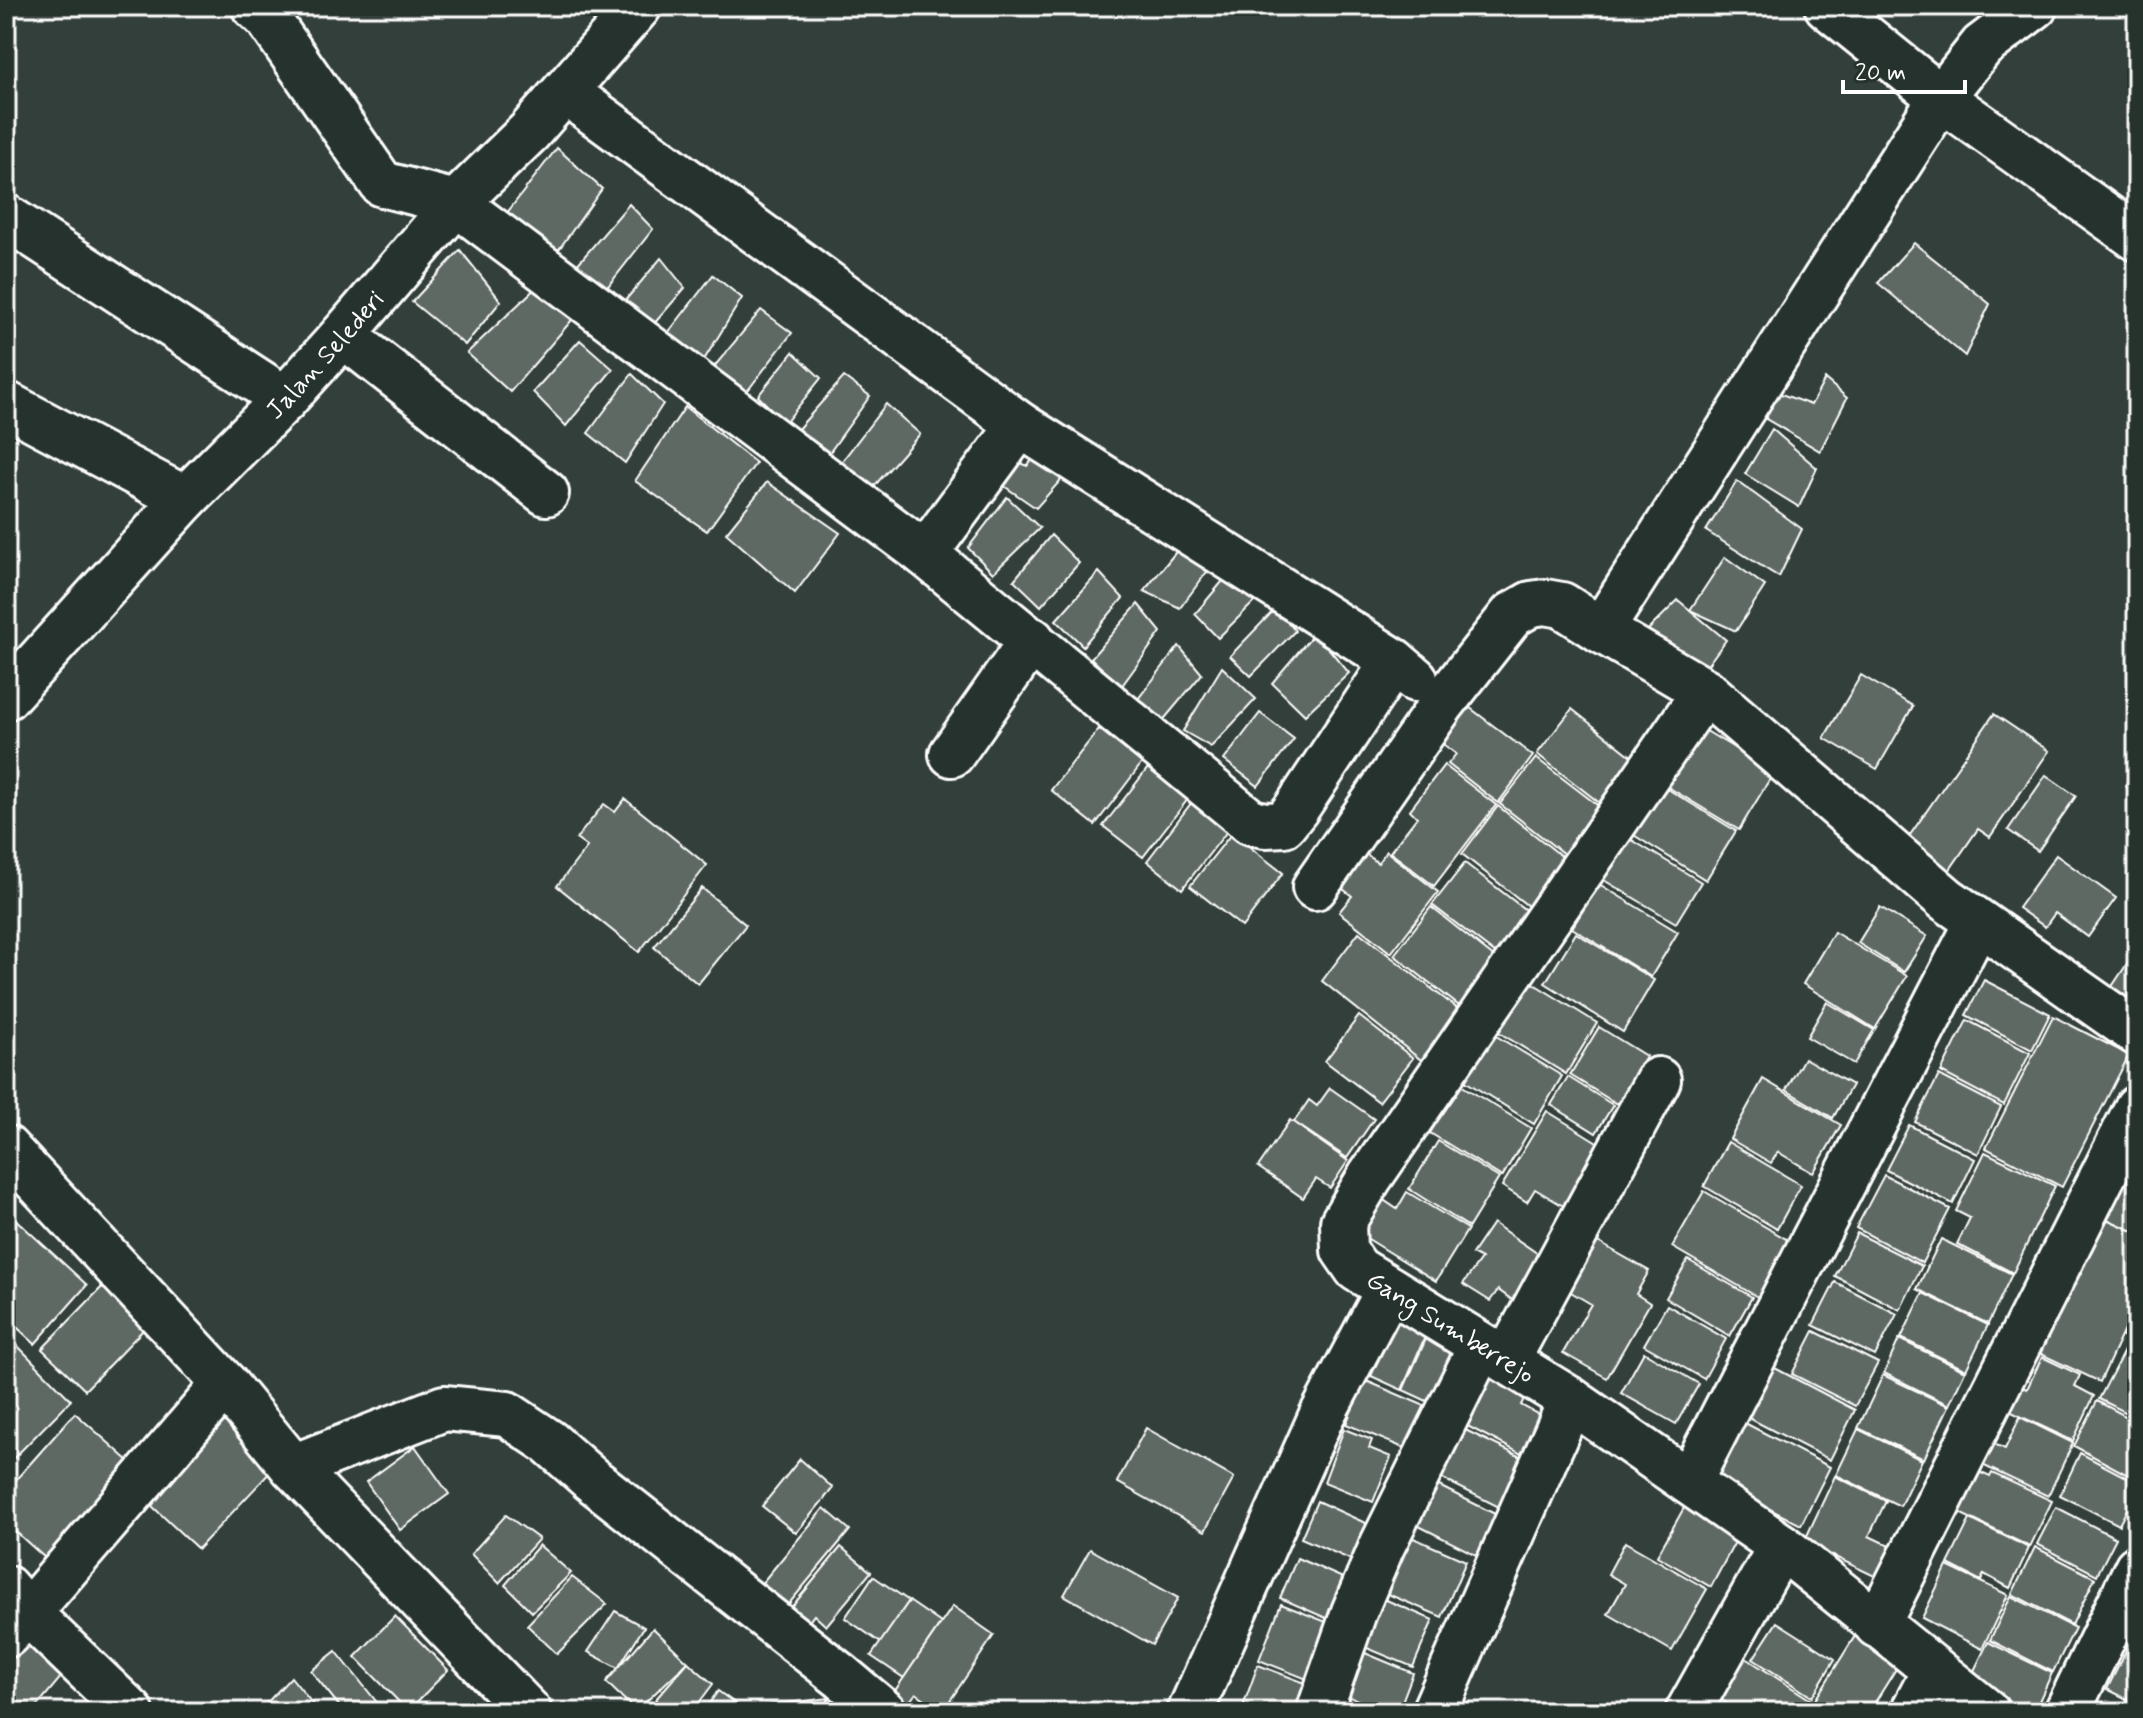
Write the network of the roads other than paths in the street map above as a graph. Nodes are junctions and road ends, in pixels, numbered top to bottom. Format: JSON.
{"nodes":[{"id":1,"x":254,"y":6,"type":"edge"},
{"id":2,"x":639,"y":6,"type":"edge"},
{"id":3,"x":1827,"y":6,"type":"edge"},
{"id":4,"x":2035,"y":6,"type":"edge"},
{"id":5,"x":566,"y":92,"type":"junction"},
{"id":6,"x":1941,"y":98,"type":"junction"},
{"id":7,"x":456,"y":203,"type":"junction"},
{"id":8,"x":6,"y":217,"type":"edge"},
{"id":9,"x":2137,"y":238,"type":"edge"},
{"id":10,"x":343,"y":335,"type":"junction"},
{"id":11,"x":285,"y":399,"type":"junction"},
{"id":12,"x":6,"y":404,"type":"edge"},
{"id":13,"x":1020,"y":425,"type":"junction"},
{"id":14,"x":546,"y":493,"type":"dead end"},
{"id":15,"x":185,"y":499,"type":"junction"},
{"id":16,"x":925,"y":554,"type":"junction"},
{"id":17,"x":1601,"y":630,"type":"junction"},
{"id":18,"x":1032,"y":640,"type":"junction"},
{"id":19,"x":1394,"y":661,"type":"junction"},
{"id":20,"x":1705,"y":691,"type":"junction"},
{"id":21,"x":6,"y":697,"type":"edge"},
{"id":22,"x":1442,"y":704,"type":"junction"},
{"id":23,"x":952,"y":754,"type":"dead end"},
{"id":24,"x":1315,"y":887,"type":"dead end"},
{"id":25,"x":1978,"y":922,"type":"junction"},
{"id":26,"x":2137,"y":1033,"type":"edge"},
{"id":27,"x":1658,"y":1080,"type":"dead end"},
{"id":28,"x":2137,"y":1108,"type":"edge"},
{"id":29,"x":6,"y":1148,"type":"edge"},
{"id":30,"x":1389,"y":1289,"type":"junction"},
{"id":31,"x":1494,"y":1353,"type":"junction"},
{"id":32,"x":225,"y":1384,"type":"junction"},
{"id":33,"x":1571,"y":1400,"type":"junction"},
{"id":34,"x":293,"y":1467,"type":"junction"},
{"id":35,"x":1689,"y":1482,"type":"junction"},
{"id":36,"x":1781,"y":1546,"type":"junction"},
{"id":37,"x":2137,"y":1568,"type":"edge"},
{"id":38,"x":13,"y":1612,"type":"edge"},
{"id":39,"x":1877,"y":1625,"type":"junction"},
{"id":40,"x":1935,"y":1670,"type":"junction"},
{"id":41,"x":131,"y":1712,"type":"edge"},
{"id":42,"x":529,"y":1712,"type":"edge"},
{"id":43,"x":884,"y":1712,"type":"edge"},
{"id":44,"x":1190,"y":1712,"type":"edge"},
{"id":45,"x":1319,"y":1712,"type":"edge"},
{"id":46,"x":1434,"y":1712,"type":"edge"},
{"id":47,"x":1688,"y":1712,"type":"edge"},
{"id":48,"x":1913,"y":1712,"type":"edge"},
{"id":49,"x":1987,"y":1712,"type":"edge"},
{"id":50,"x":2067,"y":1712,"type":"edge"}],
"edges":[{"from":1,"to":7,"type":"street"},
{"from":2,"to":5,"type":"street","name":"Jalan Selederi"},
{"from":3,"to":6,"type":"street"},
{"from":4,"to":6,"type":"street"},
{"from":5,"to":7,"type":"street","name":"Jalan Selederi"},
{"from":5,"to":13,"type":"street"},
{"from":6,"to":9,"type":"street"},
{"from":6,"to":17,"type":"street"},
{"from":7,"to":10,"type":"street","name":"Jalan Selederi"},
{"from":7,"to":16,"type":"street"},
{"from":8,"to":11,"type":"street"},
{"from":10,"to":11,"type":"street","name":"Jalan Selederi"},
{"from":10,"to":14,"type":"street"},
{"from":11,"to":15,"type":"street","name":"Jalan Selederi"},
{"from":12,"to":15,"type":"street"},
{"from":13,"to":16,"type":"street"},
{"from":13,"to":19,"type":"street"},
{"from":15,"to":21,"type":"street","name":"Jalan Selederi"},
{"from":16,"to":18,"type":"street"},
{"from":17,"to":20,"type":"street"},
{"from":17,"to":22,"type":"street"},
{"from":18,"to":19,"type":"street"},
{"from":18,"to":23,"type":"street"},
{"from":19,"to":22,"type":"street"},
{"from":20,"to":25,"type":"street"},
{"from":20,"to":30,"type":"street","name":"Gang Sumberrejo"},
{"from":22,"to":24,"type":"street"},
{"from":25,"to":26,"type":"street"},
{"from":25,"to":35,"type":"street"},
{"from":27,"to":31,"type":"street"},
{"from":28,"to":39,"type":"street"},
{"from":29,"to":32,"type":"street"},
{"from":30,"to":31,"type":"street","name":"Gang Sumberrejo"},
{"from":30,"to":44,"type":"street"},
{"from":31,"to":33,"type":"street","name":"Gang Sumberrejo"},
{"from":31,"to":45,"type":"street"},
{"from":32,"to":34,"type":"street"},
{"from":32,"to":38,"type":"street"},
{"from":33,"to":35,"type":"street","name":"Gang Sumberrejo"},
{"from":33,"to":46,"type":"street"},
{"from":34,"to":42,"type":"street"},
{"from":34,"to":43,"type":"street"},
{"from":35,"to":36,"type":"street","name":"Gang Sumberrejo"},
{"from":36,"to":39,"type":"street","name":"Gang Sumberrejo"},
{"from":36,"to":47,"type":"street"},
{"from":37,"to":50,"type":"street"},
{"from":38,"to":41,"type":"street"},
{"from":39,"to":40,"type":"street","name":"Gang Sumberrejo"},
{"from":40,"to":48,"type":"street"},
{"from":40,"to":49,"type":"street","name":"Gang Sumberrejo"}]}
